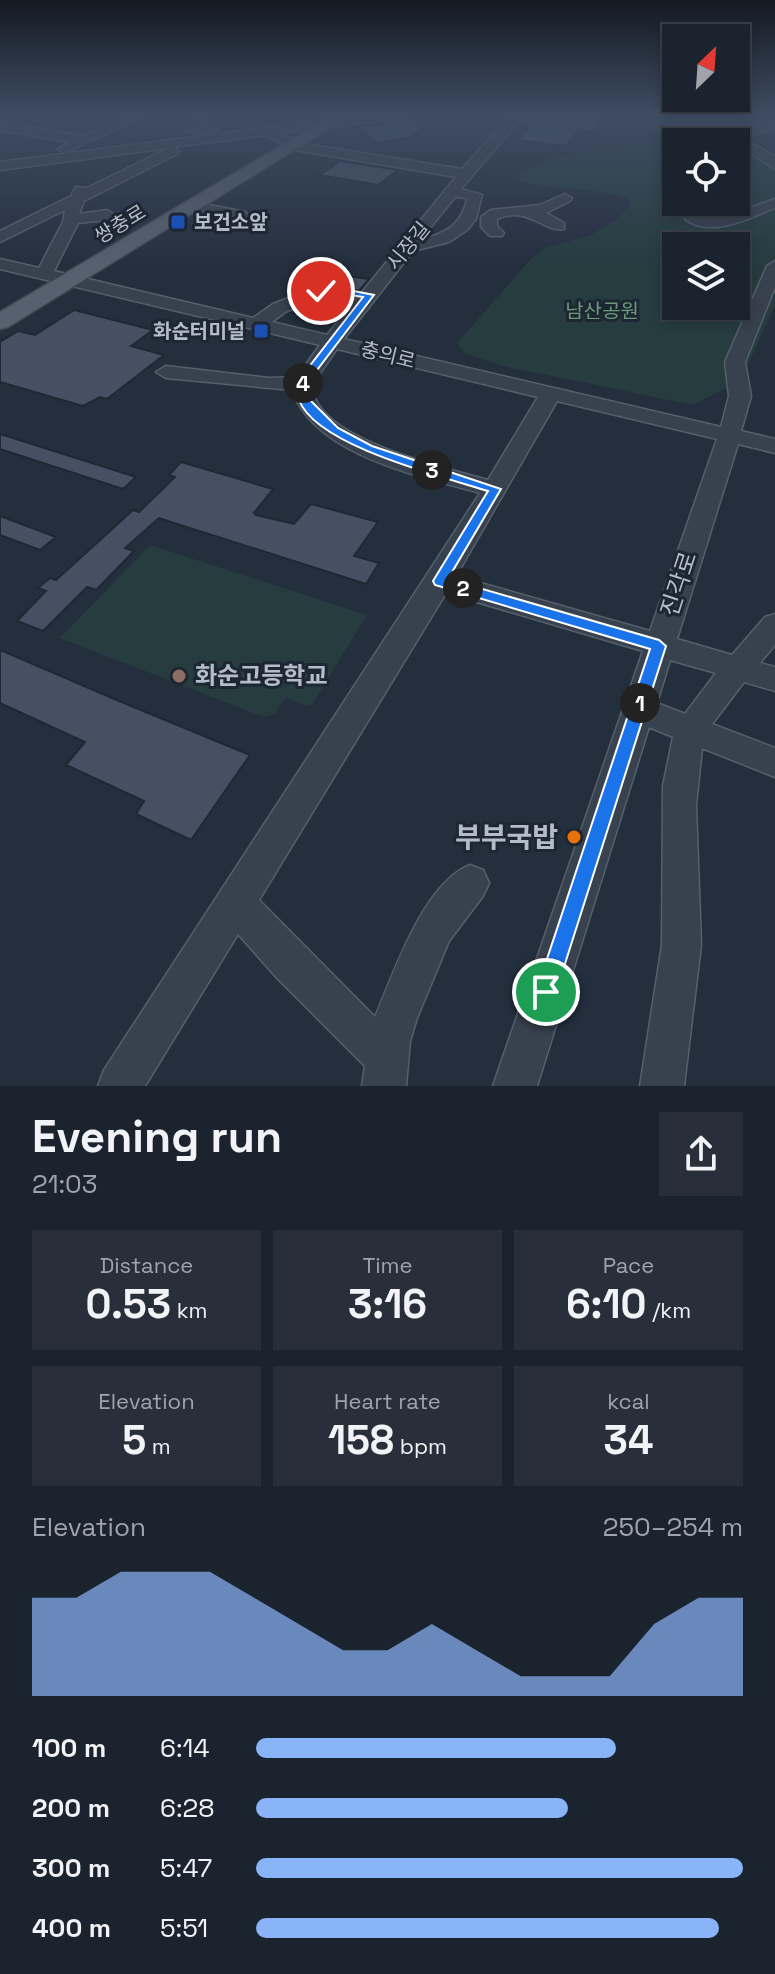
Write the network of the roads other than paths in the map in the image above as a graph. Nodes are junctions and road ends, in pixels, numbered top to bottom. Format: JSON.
{"nodes":[{"id":1,"x":99,"y":166,"type":"edge"},
{"id":2,"x":142,"y":166,"type":"edge"},
{"id":3,"x":262,"y":166,"type":"edge"},
{"id":4,"x":414,"y":166,"type":"edge"},
{"id":5,"x":472,"y":166,"type":"edge"},
{"id":6,"x":465,"y":174,"type":"junction"},
{"id":7,"x":451,"y":192,"type":"junction"},
{"id":8,"x":78,"y":197,"type":"junction"},
{"id":9,"x":565,"y":198,"type":"dead end"},
{"id":10,"x":775,"y":203,"type":"edge"},
{"id":11,"x":194,"y":206,"type":"junction"},
{"id":12,"x":524,"y":209,"type":"junction"},
{"id":13,"x":107,"y":215,"type":"dead end"},
{"id":14,"x":240,"y":215,"type":"dead end"},
{"id":15,"x":481,"y":216,"type":"junction"},
{"id":16,"x":71,"y":219,"type":"junction"},
{"id":17,"x":693,"y":219,"type":"dead end"},
{"id":18,"x":559,"y":226,"type":"dead end"},
{"id":19,"x":496,"y":233,"type":"dead end"},
{"id":20,"x":0,"y":237,"type":"edge"},
{"id":21,"x":407,"y":247,"type":"junction"},
{"id":22,"x":111,"y":255,"type":"junction"},
{"id":23,"x":0,"y":264,"type":"edge"},
{"id":24,"x":775,"y":266,"type":"edge"},
{"id":25,"x":39,"y":272,"type":"junction"},
{"id":26,"x":70,"y":280,"type":"junction"},
{"id":27,"x":114,"y":290,"type":"junction"},
{"id":28,"x":321,"y":291,"type":"dead end"},
{"id":29,"x":31,"y":304,"type":"junction"},
{"id":30,"x":0,"y":322,"type":"edge"},
{"id":31,"x":257,"y":324,"type":"junction"},
{"id":32,"x":332,"y":342,"type":"junction"},
{"id":33,"x":166,"y":372,"type":"dead end"},
{"id":34,"x":303,"y":383,"type":"junction"},
{"id":35,"x":550,"y":394,"type":"junction"},
{"id":36,"x":729,"y":436,"type":"junction"},
{"id":37,"x":775,"y":446,"type":"edge"},
{"id":38,"x":495,"y":489,"type":"junction"},
{"id":39,"x":439,"y":581,"type":"junction"},
{"id":40,"x":775,"y":625,"type":"edge"},
{"id":41,"x":659,"y":646,"type":"junction"},
{"id":42,"x":738,"y":668,"type":"junction"},
{"id":43,"x":775,"y":679,"type":"edge"},
{"id":44,"x":638,"y":709,"type":"junction"},
{"id":45,"x":692,"y":729,"type":"junction"},
{"id":46,"x":775,"y":763,"type":"edge"},
{"id":47,"x":470,"y":883,"type":"dead end"},
{"id":48,"x":236,"y":903,"type":"junction"},
{"id":49,"x":386,"y":1072,"type":"edge"},
{"id":50,"x":670,"y":1080,"type":"edge"},
{"id":51,"x":120,"y":1086,"type":"edge"},
{"id":52,"x":515,"y":1086,"type":"edge"}],
"edges":[{"from":1,"to":8,"type":"street"},
{"from":2,"to":8,"type":"street"},
{"from":3,"to":11,"type":"main road","name":"쌍충로"},
{"from":4,"to":6,"type":"street"},
{"from":5,"to":6,"type":"street","name":"시장길"},
{"from":6,"to":7,"type":"street","name":"시장길"},
{"from":7,"to":15,"type":"street"},
{"from":7,"to":21,"type":"street","name":"시장길"},
{"from":8,"to":16,"type":"street"},
{"from":8,"to":20,"type":"street"},
{"from":9,"to":12,"type":"street"},
{"from":10,"to":17,"type":"street"},
{"from":11,"to":14,"type":"street"},
{"from":11,"to":22,"type":"main road","name":"쌍충로"},
{"from":12,"to":15,"type":"street"},
{"from":12,"to":18,"type":"street"},
{"from":13,"to":16,"type":"street"},
{"from":15,"to":19,"type":"street"},
{"from":15,"to":21,"type":"street"},
{"from":16,"to":25,"type":"street"},
{"from":21,"to":32,"type":"street","name":"시장길"},
{"from":22,"to":25,"type":"street"},
{"from":22,"to":26,"type":"main road","name":"쌍충로"},
{"from":22,"to":27,"type":"street"},
{"from":23,"to":25,"type":"street","name":"충의로"},
{"from":24,"to":36,"type":"street","name":"진각로"},
{"from":25,"to":26,"type":"street","name":"충의로"},
{"from":25,"to":29,"type":"street"},
{"from":26,"to":27,"type":"street","name":"충의로"},
{"from":26,"to":29,"type":"main road","name":"쌍충로"},
{"from":27,"to":29,"type":"street"},
{"from":27,"to":31,"type":"street","name":"충의로"},
{"from":28,"to":31,"type":"street"},
{"from":29,"to":30,"type":"main road","name":"쌍충로"},
{"from":31,"to":32,"type":"street","name":"충의로"},
{"from":32,"to":34,"type":"street","name":"시장길"},
{"from":32,"to":35,"type":"street","name":"충의로"},
{"from":33,"to":34,"type":"street"},
{"from":34,"to":38,"type":"street"},
{"from":35,"to":36,"type":"street","name":"충의로"},
{"from":35,"to":38,"type":"street"},
{"from":36,"to":37,"type":"street","name":"충의로"},
{"from":36,"to":41,"type":"street","name":"진각로"},
{"from":38,"to":39,"type":"street"},
{"from":39,"to":41,"type":"street"},
{"from":39,"to":48,"type":"street"},
{"from":40,"to":42,"type":"street"},
{"from":41,"to":42,"type":"street"},
{"from":41,"to":44,"type":"street","name":"진각로"},
{"from":42,"to":43,"type":"street"},
{"from":42,"to":45,"type":"street"},
{"from":44,"to":45,"type":"street"},
{"from":44,"to":52,"type":"street","name":"진각로"},
{"from":45,"to":46,"type":"street"},
{"from":45,"to":50,"type":"street"},
{"from":47,"to":49,"type":"street"},
{"from":48,"to":49,"type":"street"},
{"from":48,"to":51,"type":"street"}]}
